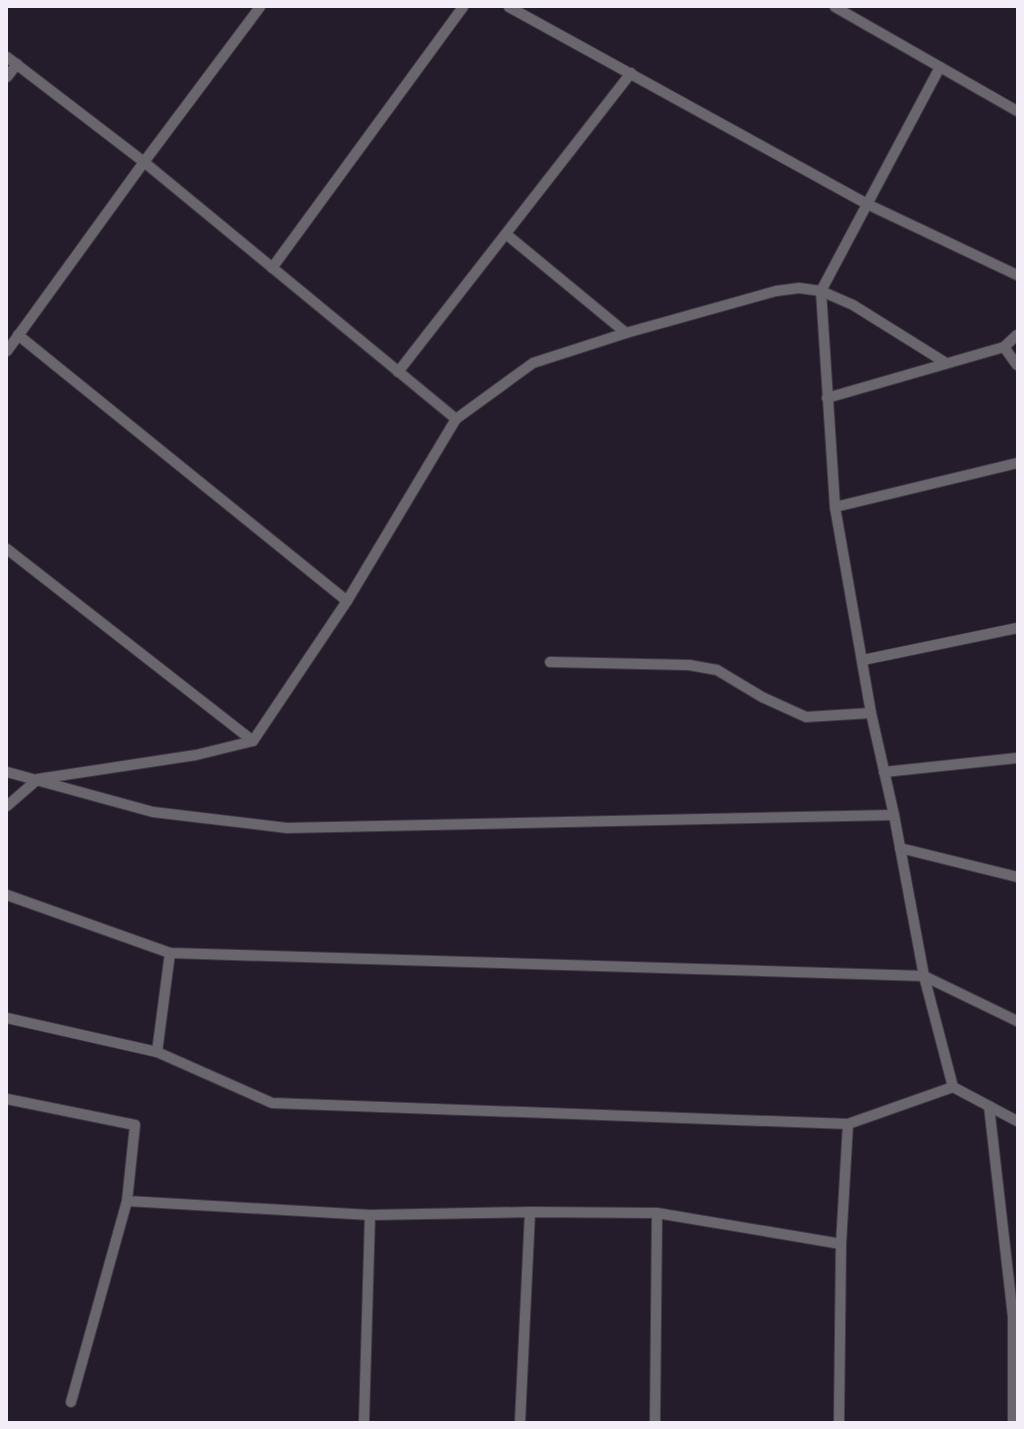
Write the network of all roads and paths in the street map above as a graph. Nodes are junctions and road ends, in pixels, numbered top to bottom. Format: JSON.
{"nodes":[{"id":1,"x":260,"y":7,"type":"edge"},
{"id":2,"x":463,"y":7,"type":"edge"},
{"id":3,"x":509,"y":7,"type":"edge"},
{"id":4,"x":836,"y":7,"type":"edge"},
{"id":5,"x":520,"y":10,"type":"edge"},
{"id":6,"x":7,"y":57,"type":"edge"},
{"id":7,"x":17,"y":64,"type":"junction"},
{"id":8,"x":940,"y":67,"type":"junction"},
{"id":9,"x":631,"y":74,"type":"junction"},
{"id":10,"x":7,"y":77,"type":"edge"},
{"id":11,"x":1017,"y":111,"type":"edge"},
{"id":12,"x":144,"y":162,"type":"junction"},
{"id":13,"x":867,"y":204,"type":"junction"},
{"id":14,"x":506,"y":234,"type":"junction"},
{"id":15,"x":272,"y":268,"type":"junction"},
{"id":16,"x":1017,"y":275,"type":"edge"},
{"id":17,"x":821,"y":291,"type":"junction"},
{"id":18,"x":626,"y":333,"type":"junction"},
{"id":19,"x":18,"y":335,"type":"junction"},
{"id":20,"x":1017,"y":335,"type":"edge"},
{"id":21,"x":1004,"y":347,"type":"junction"},
{"id":22,"x":7,"y":350,"type":"edge"},
{"id":23,"x":946,"y":364,"type":"junction"},
{"id":24,"x":1017,"y":366,"type":"edge"},
{"id":25,"x":398,"y":372,"type":"junction"},
{"id":26,"x":828,"y":398,"type":"junction"},
{"id":27,"x":456,"y":419,"type":"junction"},
{"id":28,"x":1017,"y":463,"type":"edge"},
{"id":29,"x":835,"y":506,"type":"junction"},
{"id":30,"x":7,"y":549,"type":"edge"},
{"id":31,"x":347,"y":601,"type":"junction"},
{"id":32,"x":1017,"y":628,"type":"edge"},
{"id":33,"x":863,"y":660,"type":"junction"},
{"id":34,"x":550,"y":662,"type":"dead end"},
{"id":35,"x":871,"y":713,"type":"junction"},
{"id":36,"x":253,"y":741,"type":"junction"},
{"id":37,"x":1017,"y":758,"type":"edge"},
{"id":38,"x":7,"y":772,"type":"edge"},
{"id":39,"x":884,"y":772,"type":"junction"},
{"id":40,"x":38,"y":780,"type":"junction"},
{"id":41,"x":7,"y":806,"type":"edge"},
{"id":42,"x":894,"y":815,"type":"junction"},
{"id":43,"x":900,"y":848,"type":"junction"},
{"id":44,"x":1017,"y":877,"type":"edge"},
{"id":45,"x":7,"y":896,"type":"edge"},
{"id":46,"x":170,"y":953,"type":"junction"},
{"id":47,"x":924,"y":976,"type":"junction"},
{"id":48,"x":7,"y":1018,"type":"edge"},
{"id":49,"x":1017,"y":1021,"type":"edge"},
{"id":50,"x":157,"y":1052,"type":"junction"},
{"id":51,"x":953,"y":1087,"type":"junction"},
{"id":52,"x":7,"y":1099,"type":"edge"},
{"id":53,"x":989,"y":1106,"type":"junction"},
{"id":54,"x":1017,"y":1121,"type":"edge"},
{"id":55,"x":848,"y":1124,"type":"junction"},
{"id":56,"x":127,"y":1201,"type":"junction"},
{"id":57,"x":530,"y":1212,"type":"junction"},
{"id":58,"x":658,"y":1213,"type":"junction"},
{"id":59,"x":370,"y":1215,"type":"junction"},
{"id":60,"x":841,"y":1244,"type":"junction"},
{"id":61,"x":1015,"y":1318,"type":"edge"},
{"id":62,"x":71,"y":1402,"type":"dead end"},
{"id":63,"x":364,"y":1422,"type":"edge"},
{"id":64,"x":520,"y":1422,"type":"edge"},
{"id":65,"x":655,"y":1422,"type":"edge"},
{"id":66,"x":840,"y":1422,"type":"edge"},
{"id":67,"x":1013,"y":1422,"type":"edge"}],
"edges":[{"from":1,"to":12,"type":"street"},
{"from":2,"to":15,"type":"street"},
{"from":3,"to":5,"type":"street"},
{"from":4,"to":8,"type":"street"},
{"from":5,"to":9,"type":"street"},
{"from":6,"to":7,"type":"street"},
{"from":7,"to":10,"type":"street"},
{"from":7,"to":12,"type":"street"},
{"from":8,"to":11,"type":"street"},
{"from":8,"to":13,"type":"street"},
{"from":9,"to":13,"type":"street"},
{"from":9,"to":14,"type":"street"},
{"from":12,"to":15,"type":"street"},
{"from":12,"to":19,"type":"street"},
{"from":13,"to":16,"type":"street"},
{"from":13,"to":17,"type":"street"},
{"from":14,"to":18,"type":"street"},
{"from":14,"to":25,"type":"street"},
{"from":15,"to":25,"type":"street"},
{"from":17,"to":18,"type":"street"},
{"from":17,"to":23,"type":"street"},
{"from":17,"to":26,"type":"street"},
{"from":18,"to":27,"type":"street"},
{"from":19,"to":22,"type":"street"},
{"from":19,"to":31,"type":"street"},
{"from":20,"to":21,"type":"street"},
{"from":21,"to":23,"type":"street"},
{"from":21,"to":24,"type":"street"},
{"from":23,"to":26,"type":"street"},
{"from":25,"to":27,"type":"street"},
{"from":26,"to":29,"type":"street"},
{"from":27,"to":31,"type":"street"},
{"from":28,"to":29,"type":"street"},
{"from":29,"to":33,"type":"street"},
{"from":30,"to":36,"type":"street"},
{"from":31,"to":36,"type":"street"},
{"from":32,"to":33,"type":"street"},
{"from":33,"to":35,"type":"street"},
{"from":34,"to":35,"type":"street"},
{"from":35,"to":39,"type":"street"},
{"from":36,"to":40,"type":"street"},
{"from":37,"to":39,"type":"street"},
{"from":38,"to":40,"type":"street"},
{"from":39,"to":42,"type":"street"},
{"from":40,"to":41,"type":"street"},
{"from":40,"to":42,"type":"street"},
{"from":42,"to":43,"type":"street"},
{"from":43,"to":44,"type":"street"},
{"from":43,"to":47,"type":"street"},
{"from":45,"to":46,"type":"street"},
{"from":46,"to":47,"type":"street"},
{"from":46,"to":50,"type":"street"},
{"from":47,"to":49,"type":"street"},
{"from":47,"to":51,"type":"street"},
{"from":48,"to":50,"type":"street"},
{"from":50,"to":55,"type":"street"},
{"from":51,"to":53,"type":"street"},
{"from":51,"to":55,"type":"street"},
{"from":52,"to":56,"type":"street"},
{"from":53,"to":54,"type":"street"},
{"from":53,"to":61,"type":"street"},
{"from":55,"to":60,"type":"street"},
{"from":56,"to":59,"type":"street"},
{"from":56,"to":62,"type":"street"},
{"from":57,"to":58,"type":"street"},
{"from":57,"to":59,"type":"street"},
{"from":57,"to":64,"type":"street"},
{"from":58,"to":60,"type":"street"},
{"from":58,"to":65,"type":"street"},
{"from":59,"to":63,"type":"street"},
{"from":60,"to":66,"type":"street"},
{"from":61,"to":67,"type":"street"}]}
